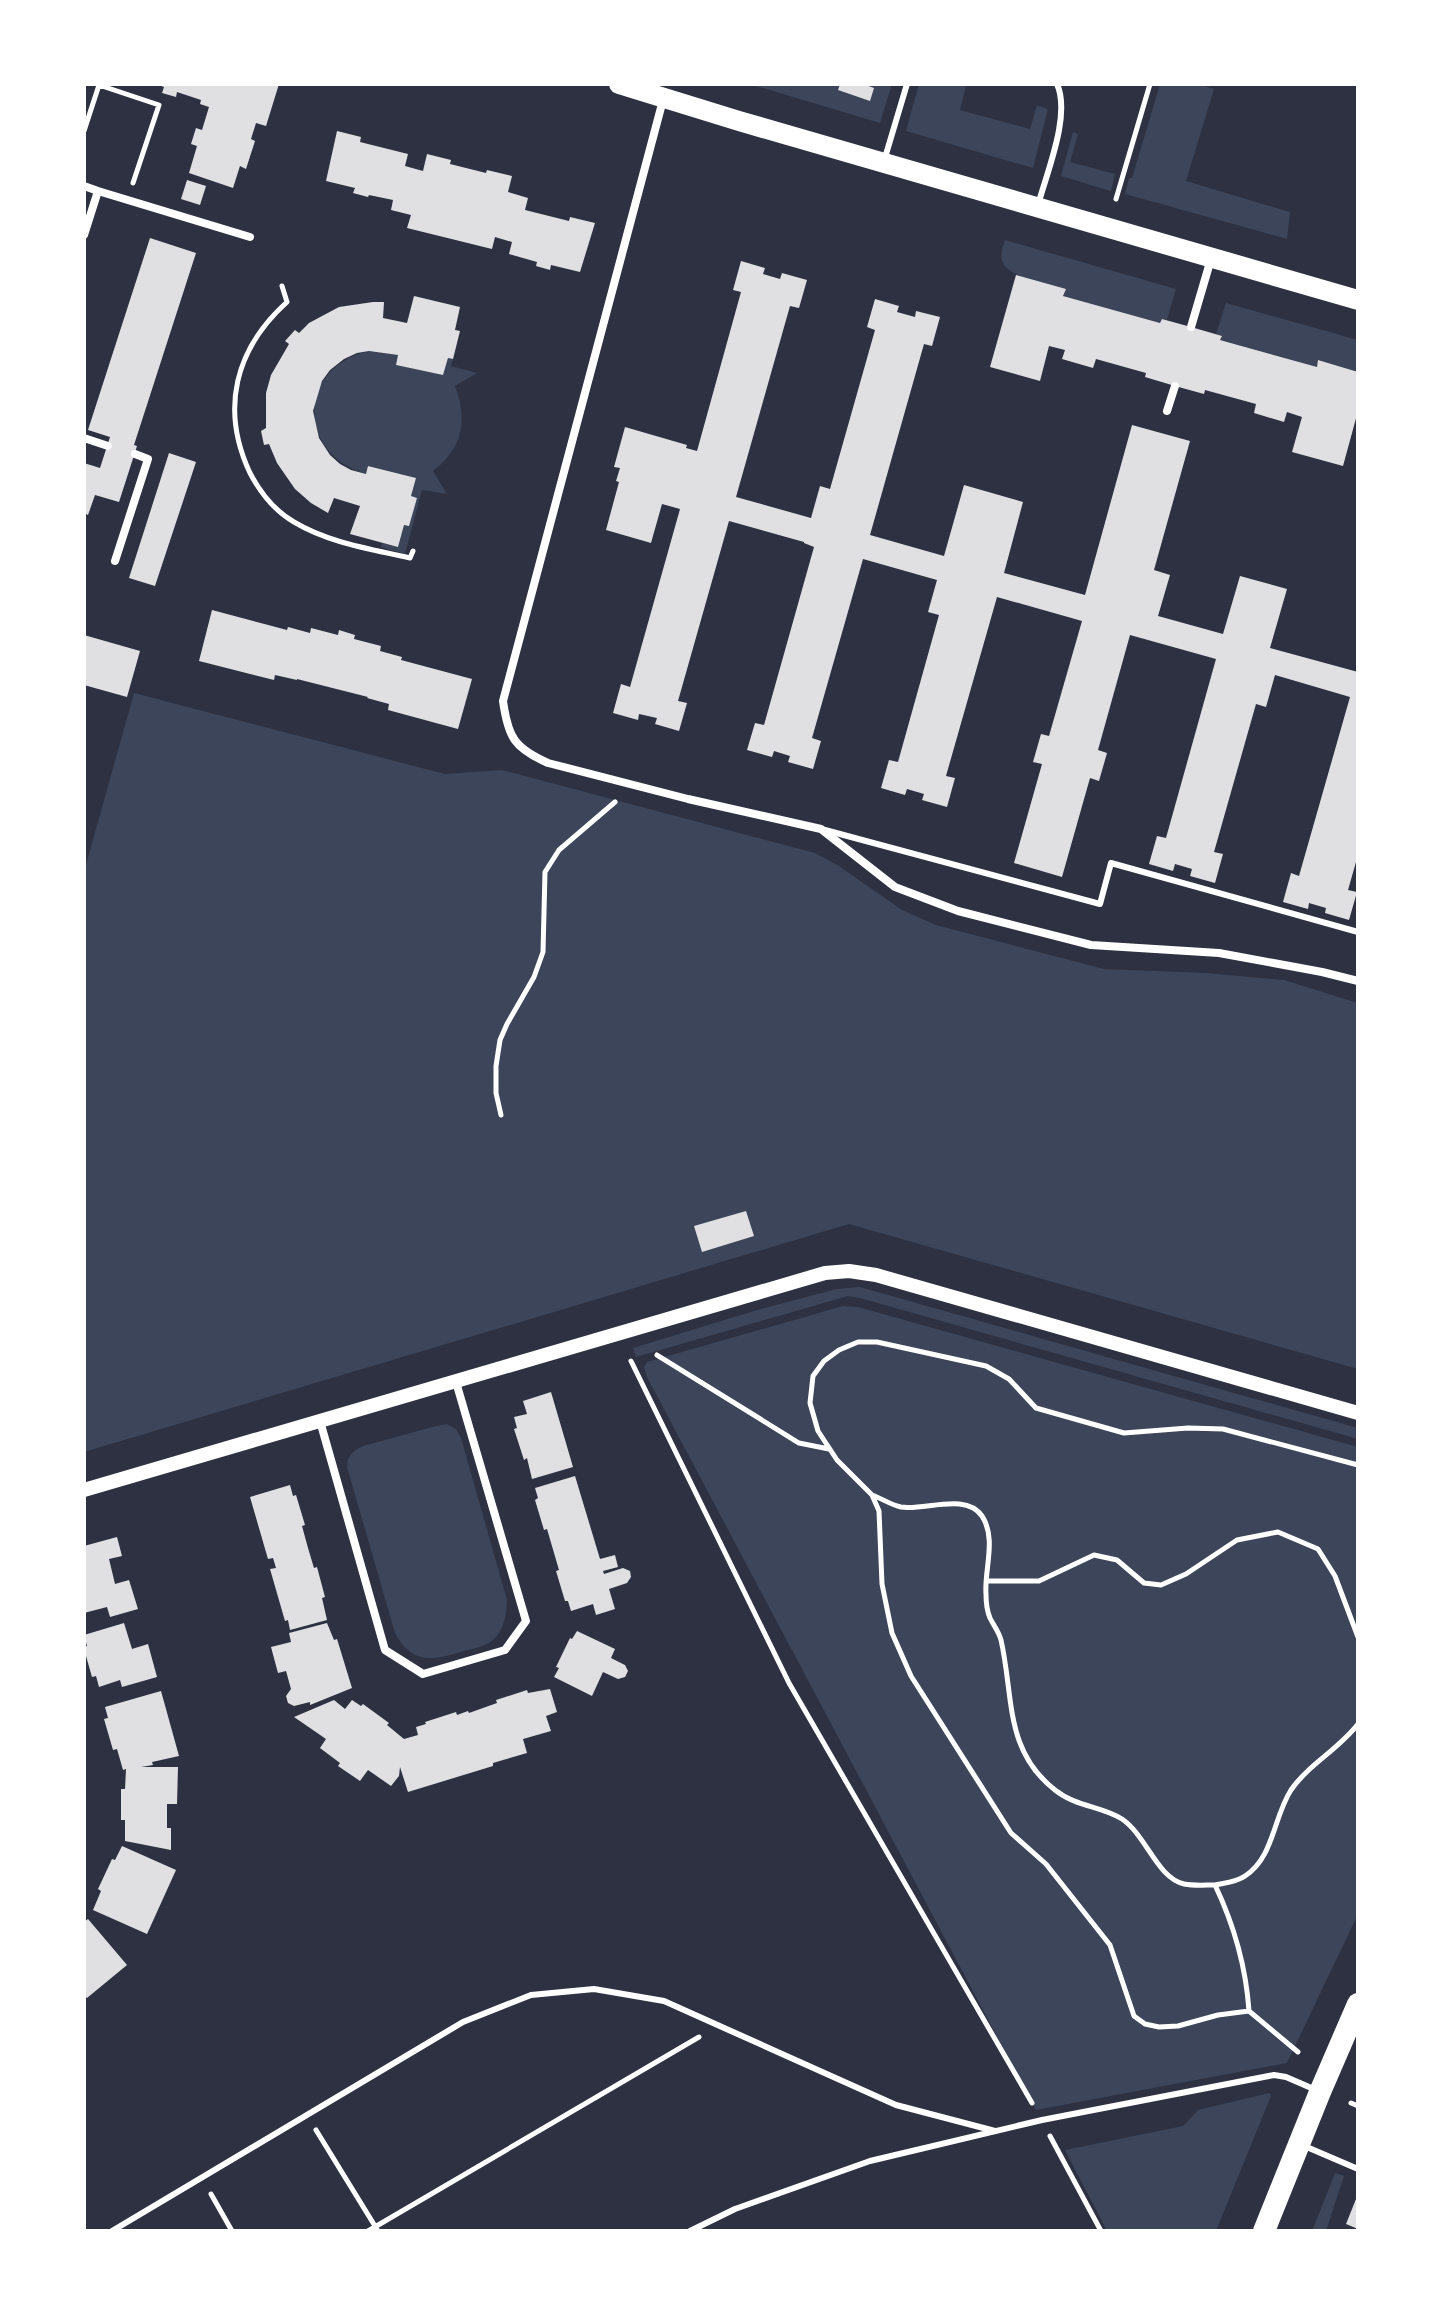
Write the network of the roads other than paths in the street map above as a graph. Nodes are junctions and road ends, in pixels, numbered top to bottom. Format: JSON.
{"nodes":[{"id":1,"x":619,"y":84,"type":"edge"},
{"id":2,"x":907,"y":84,"type":"edge"},
{"id":3,"x":1057,"y":84,"type":"edge"},
{"id":4,"x":657,"y":92,"type":"edge"},
{"id":5,"x":883,"y":162,"type":"junction"},
{"id":6,"x":84,"y":186,"type":"edge"},
{"id":7,"x":98,"y":191,"type":"junction"},
{"id":8,"x":1037,"y":207,"type":"junction"},
{"id":9,"x":84,"y":235,"type":"edge"},
{"id":10,"x":250,"y":237,"type":"dead end"},
{"id":11,"x":1212,"y":258,"type":"junction"},
{"id":12,"x":1358,"y":300,"type":"edge"},
{"id":13,"x":1191,"y":327,"type":"dead end"},
{"id":14,"x":1175,"y":386,"type":"dead end"},
{"id":15,"x":1167,"y":411,"type":"dead end"},
{"id":16,"x":84,"y":438,"type":"edge"},
{"id":17,"x":108,"y":446,"type":"dead end"},
{"id":18,"x":135,"y":454,"type":"dead end"},
{"id":19,"x":115,"y":561,"type":"dead end"},
{"id":20,"x":821,"y":829,"type":"junction"},
{"id":21,"x":1358,"y":932,"type":"edge"},
{"id":22,"x":1358,"y":981,"type":"edge"},
{"id":23,"x":456,"y":1382,"type":"junction"},
{"id":24,"x":1358,"y":1413,"type":"edge"},
{"id":25,"x":320,"y":1421,"type":"junction"},
{"id":26,"x":84,"y":1490,"type":"edge"},
{"id":27,"x":1358,"y":2004,"type":"edge"},
{"id":28,"x":1320,"y":2092,"type":"junction"},
{"id":29,"x":995,"y":2131,"type":"junction"},
{"id":30,"x":1298,"y":2144,"type":"junction"},
{"id":31,"x":1358,"y":2169,"type":"edge"},
{"id":32,"x":112,"y":2231,"type":"edge"},
{"id":33,"x":690,"y":2231,"type":"edge"},
{"id":34,"x":1264,"y":2231,"type":"edge"}],
"edges":[{"from":1,"to":4,"type":"main road"},
{"from":2,"to":5,"type":"lane"},
{"from":3,"to":8,"type":"lane"},
{"from":4,"to":5,"type":"main road"},
{"from":4,"to":20,"type":"street"},
{"from":5,"to":8,"type":"main road"},
{"from":6,"to":7,"type":"street"},
{"from":7,"to":9,"type":"street"},
{"from":7,"to":10,"type":"street"},
{"from":8,"to":11,"type":"main road"},
{"from":11,"to":12,"type":"main road"},
{"from":11,"to":13,"type":"street"},
{"from":14,"to":15,"type":"street"},
{"from":16,"to":17,"type":"street"},
{"from":18,"to":19,"type":"street"},
{"from":20,"to":21,"type":"lane"},
{"from":20,"to":22,"type":"street"},
{"from":23,"to":24,"type":"street"},
{"from":23,"to":25,"type":"street"},
{"from":23,"to":25,"type":"street"},
{"from":25,"to":26,"type":"street"},
{"from":27,"to":28,"type":"highway"},
{"from":28,"to":29,"type":"lane"},
{"from":28,"to":30,"type":"highway"},
{"from":29,"to":32,"type":"lane"},
{"from":29,"to":33,"type":"lane"},
{"from":30,"to":31,"type":"lane"},
{"from":30,"to":34,"type":"highway"}]}
